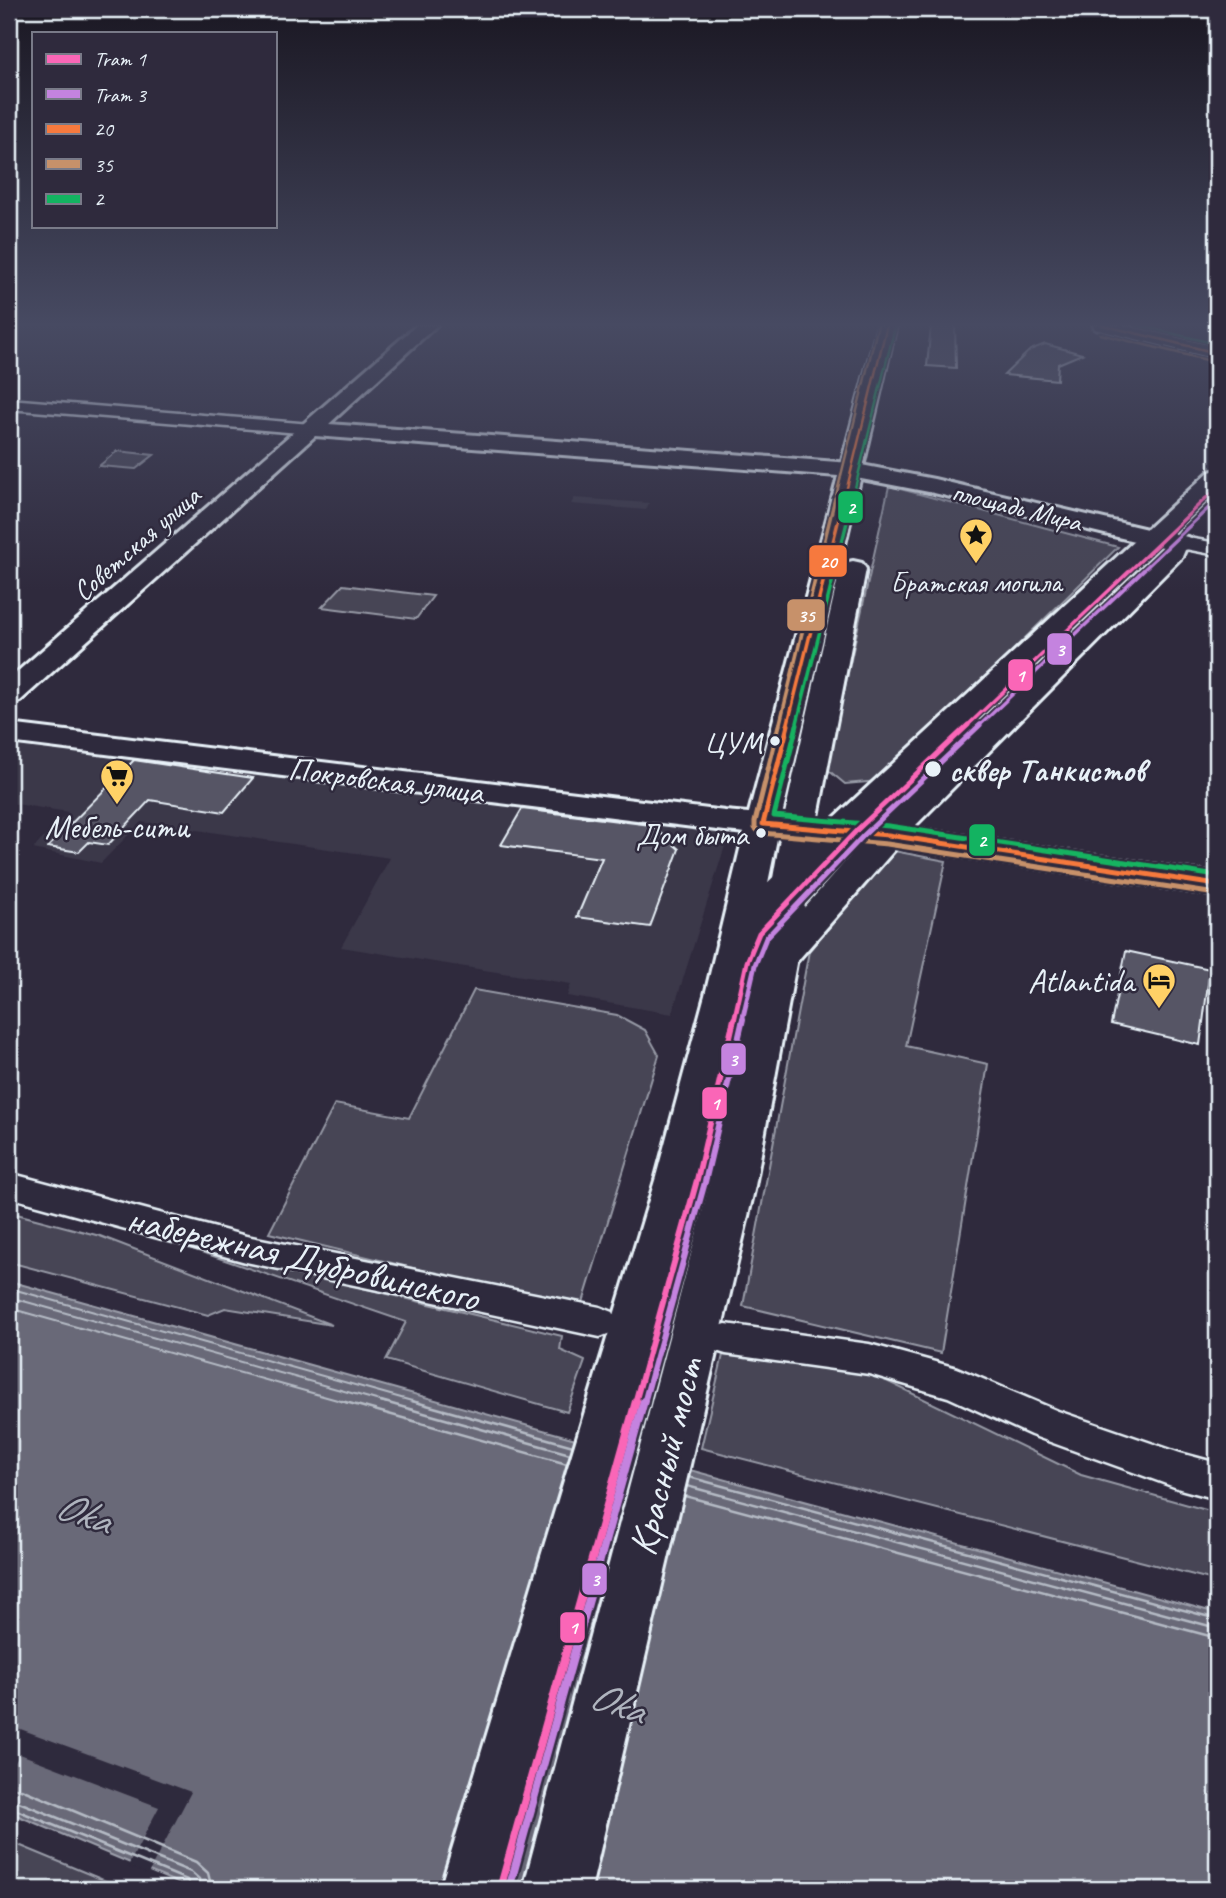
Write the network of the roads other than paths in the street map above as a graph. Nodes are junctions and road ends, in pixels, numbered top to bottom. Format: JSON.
{"nodes":[{"id":1,"x":125,"y":414,"type":"edge"},
{"id":2,"x":328,"y":414,"type":"edge"},
{"id":3,"x":872,"y":414,"type":"edge"},
{"id":4,"x":879,"y":414,"type":"edge"},
{"id":5,"x":311,"y":429,"type":"junction"},
{"id":6,"x":862,"y":472,"type":"junction"},
{"id":7,"x":1217,"y":477,"type":"edge"},
{"id":8,"x":1217,"y":509,"type":"edge"},
{"id":9,"x":1152,"y":538,"type":"junction"},
{"id":10,"x":1182,"y":543,"type":"junction"},
{"id":11,"x":1217,"y":548,"type":"edge"},
{"id":12,"x":9,"y":695,"type":"edge"},
{"id":13,"x":9,"y":733,"type":"edge"},
{"id":14,"x":781,"y":826,"type":"junction"},
{"id":15,"x":840,"y":831,"type":"junction"},
{"id":16,"x":888,"y":835,"type":"junction"},
{"id":17,"x":791,"y":881,"type":"junction"},
{"id":18,"x":1217,"y":885,"type":"edge"},
{"id":19,"x":736,"y":942,"type":"junction"},
{"id":20,"x":778,"y":958,"type":"junction"},
{"id":21,"x":705,"y":1181,"type":"junction"},
{"id":22,"x":9,"y":1185,"type":"edge"},
{"id":23,"x":600,"y":1322,"type":"dead end"},
{"id":24,"x":726,"y":1339,"type":"dead end"},
{"id":25,"x":1217,"y":1481,"type":"edge"},
{"id":26,"x":474,"y":1889,"type":"edge"},
{"id":27,"x":557,"y":1889,"type":"edge"}],
"edges":[{"from":1,"to":5,"type":"street"},
{"from":2,"to":5,"type":"main road","name":"Советская улица"},
{"from":3,"to":6,"type":"main road"},
{"from":4,"to":6,"type":"main road"},
{"from":5,"to":6,"type":"main road","name":"площадь Мира"},
{"from":5,"to":12,"type":"main road","name":"Советская улица"},
{"from":6,"to":9,"type":"main road","name":"площадь Мира"},
{"from":6,"to":14,"type":"main road"},
{"from":6,"to":14,"type":"main road"},
{"from":7,"to":9,"type":"main road"},
{"from":8,"to":10,"type":"main road"},
{"from":9,"to":10,"type":"main road","name":"площадь Мира"},
{"from":9,"to":15,"type":"main road"},
{"from":10,"to":11,"type":"street"},
{"from":10,"to":16,"type":"main road"},
{"from":13,"to":14,"type":"main road","name":"Покровская улица"},
{"from":14,"to":15,"type":"main road","name":"Покровская улица"},
{"from":14,"to":17,"type":"main road"},
{"from":14,"to":19,"type":"main road"},
{"from":15,"to":16,"type":"main road","name":"Покровская улица"},
{"from":15,"to":17,"type":"main road"},
{"from":16,"to":18,"type":"main road","name":"Покровская улица"},
{"from":16,"to":20,"type":"main road"},
{"from":17,"to":19,"type":"main road"},
{"from":17,"to":20,"type":"main road"},
{"from":19,"to":21,"type":"main road"},
{"from":20,"to":21,"type":"main road"},
{"from":21,"to":26,"type":"main road","name":"Красный мост"},
{"from":21,"to":27,"type":"main road","name":"Красный мост"},
{"from":22,"to":23,"type":"street","name":"набережная Дубровинского"},
{"from":24,"to":25,"type":"street"}]}
